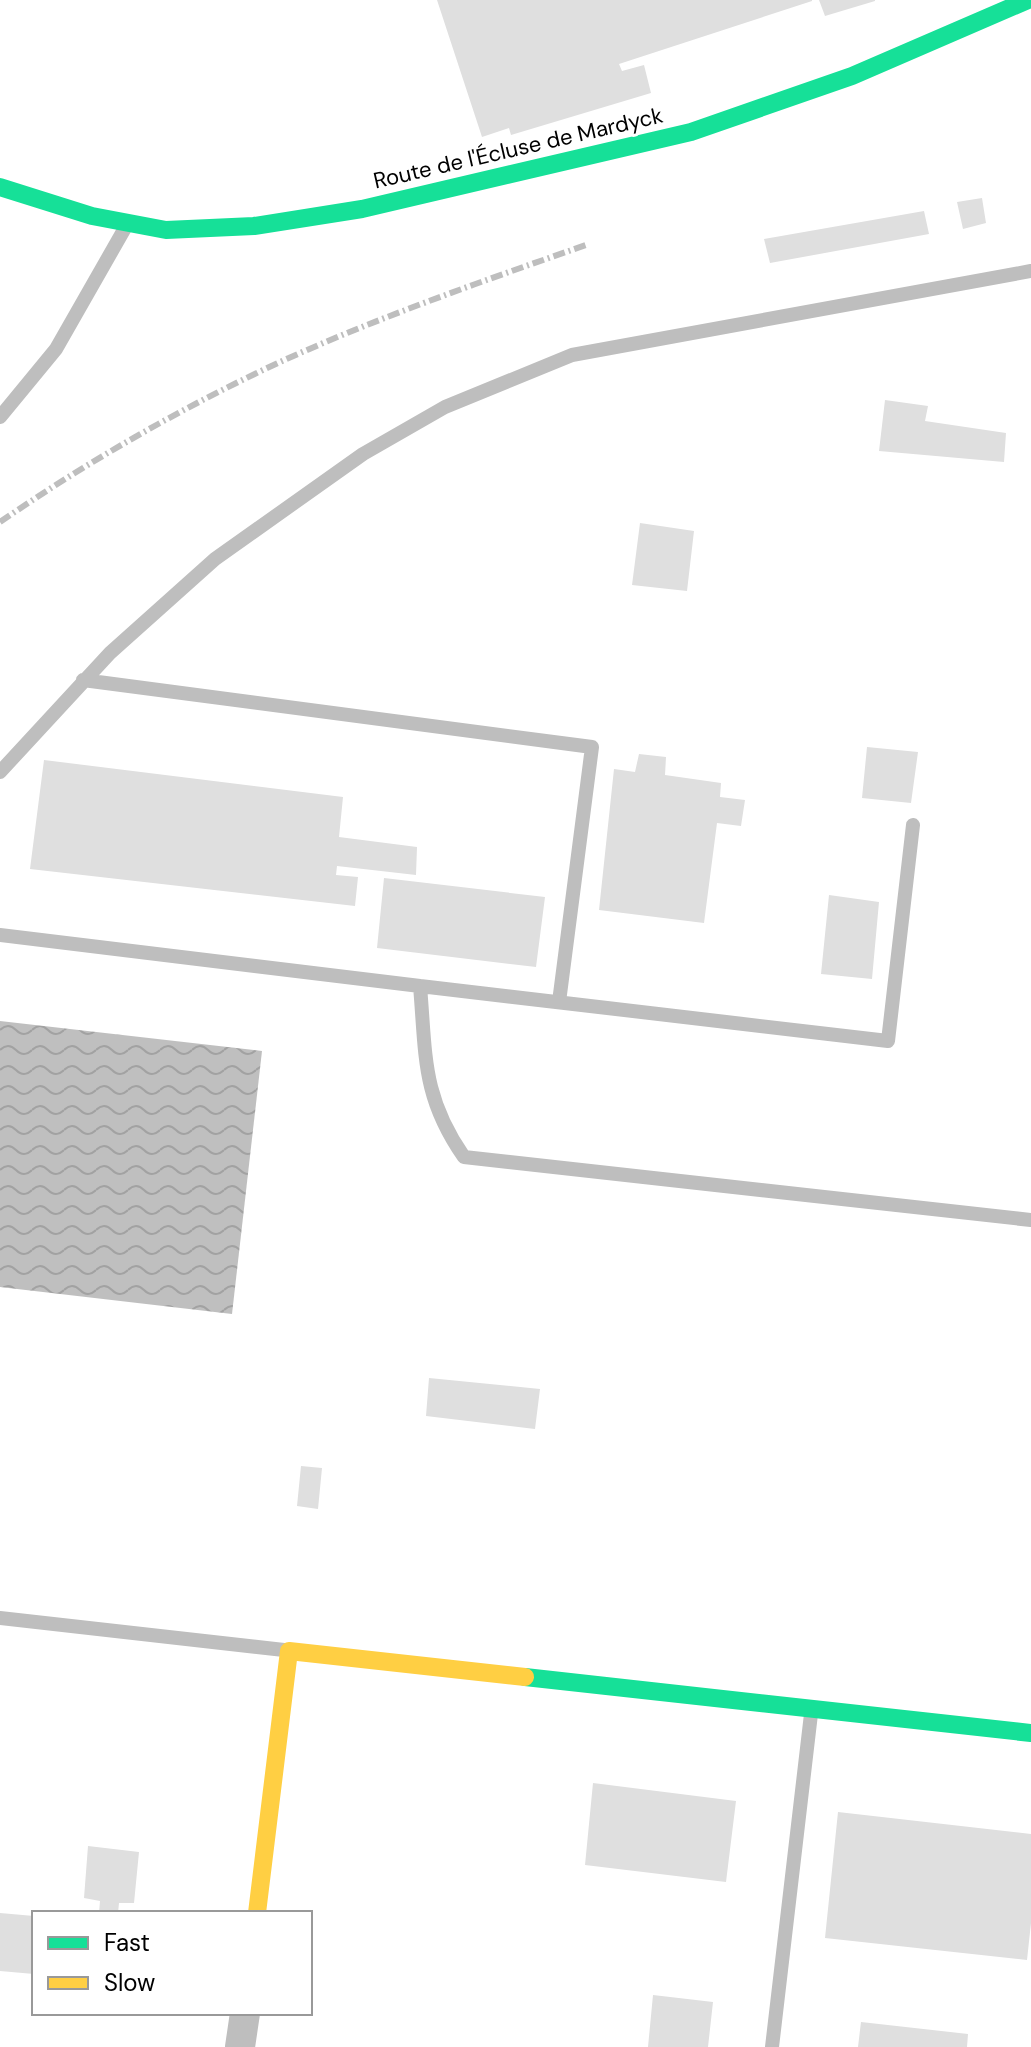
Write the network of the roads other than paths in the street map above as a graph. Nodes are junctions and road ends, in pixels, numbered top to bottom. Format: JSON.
{"nodes":[{"id":1,"x":1028,"y":0,"type":"edge"},
{"id":2,"x":0,"y":187,"type":"edge"},
{"id":3,"x":127,"y":224,"type":"junction"},
{"id":4,"x":1031,"y":271,"type":"edge"},
{"id":5,"x":0,"y":417,"type":"edge"},
{"id":6,"x":83,"y":680,"type":"junction"},
{"id":7,"x":0,"y":772,"type":"edge"},
{"id":8,"x":913,"y":825,"type":"dead end"},
{"id":9,"x":0,"y":935,"type":"edge"},
{"id":10,"x":420,"y":986,"type":"junction"},
{"id":11,"x":559,"y":1002,"type":"junction"},
{"id":12,"x":1031,"y":1220,"type":"edge"},
{"id":13,"x":0,"y":1618,"type":"edge"},
{"id":14,"x":289,"y":1651,"type":"junction"},
{"id":15,"x":811,"y":1709,"type":"junction"},
{"id":16,"x":1031,"y":1733,"type":"edge"},
{"id":17,"x":257,"y":1911,"type":"edge"},
{"id":18,"x":245,"y":2015,"type":"edge"},
{"id":19,"x":240,"y":2047,"type":"edge"},
{"id":20,"x":772,"y":2047,"type":"edge"}],
"edges":[{"from":1,"to":3,"type":"street","name":"Route de l'Écluse de Mardyck"},
{"from":2,"to":3,"type":"street","name":"Route de l'Écluse de Mardyck"},
{"from":3,"to":5,"type":"lane"},
{"from":4,"to":6,"type":"lane"},
{"from":6,"to":7,"type":"lane"},
{"from":6,"to":11,"type":"lane"},
{"from":8,"to":11,"type":"lane"},
{"from":9,"to":10,"type":"lane"},
{"from":10,"to":11,"type":"lane"},
{"from":10,"to":12,"type":"lane"},
{"from":13,"to":14,"type":"lane"},
{"from":14,"to":15,"type":"street"},
{"from":14,"to":17,"type":"street"},
{"from":15,"to":16,"type":"street"},
{"from":15,"to":20,"type":"lane"},
{"from":18,"to":19,"type":"street"}]}
